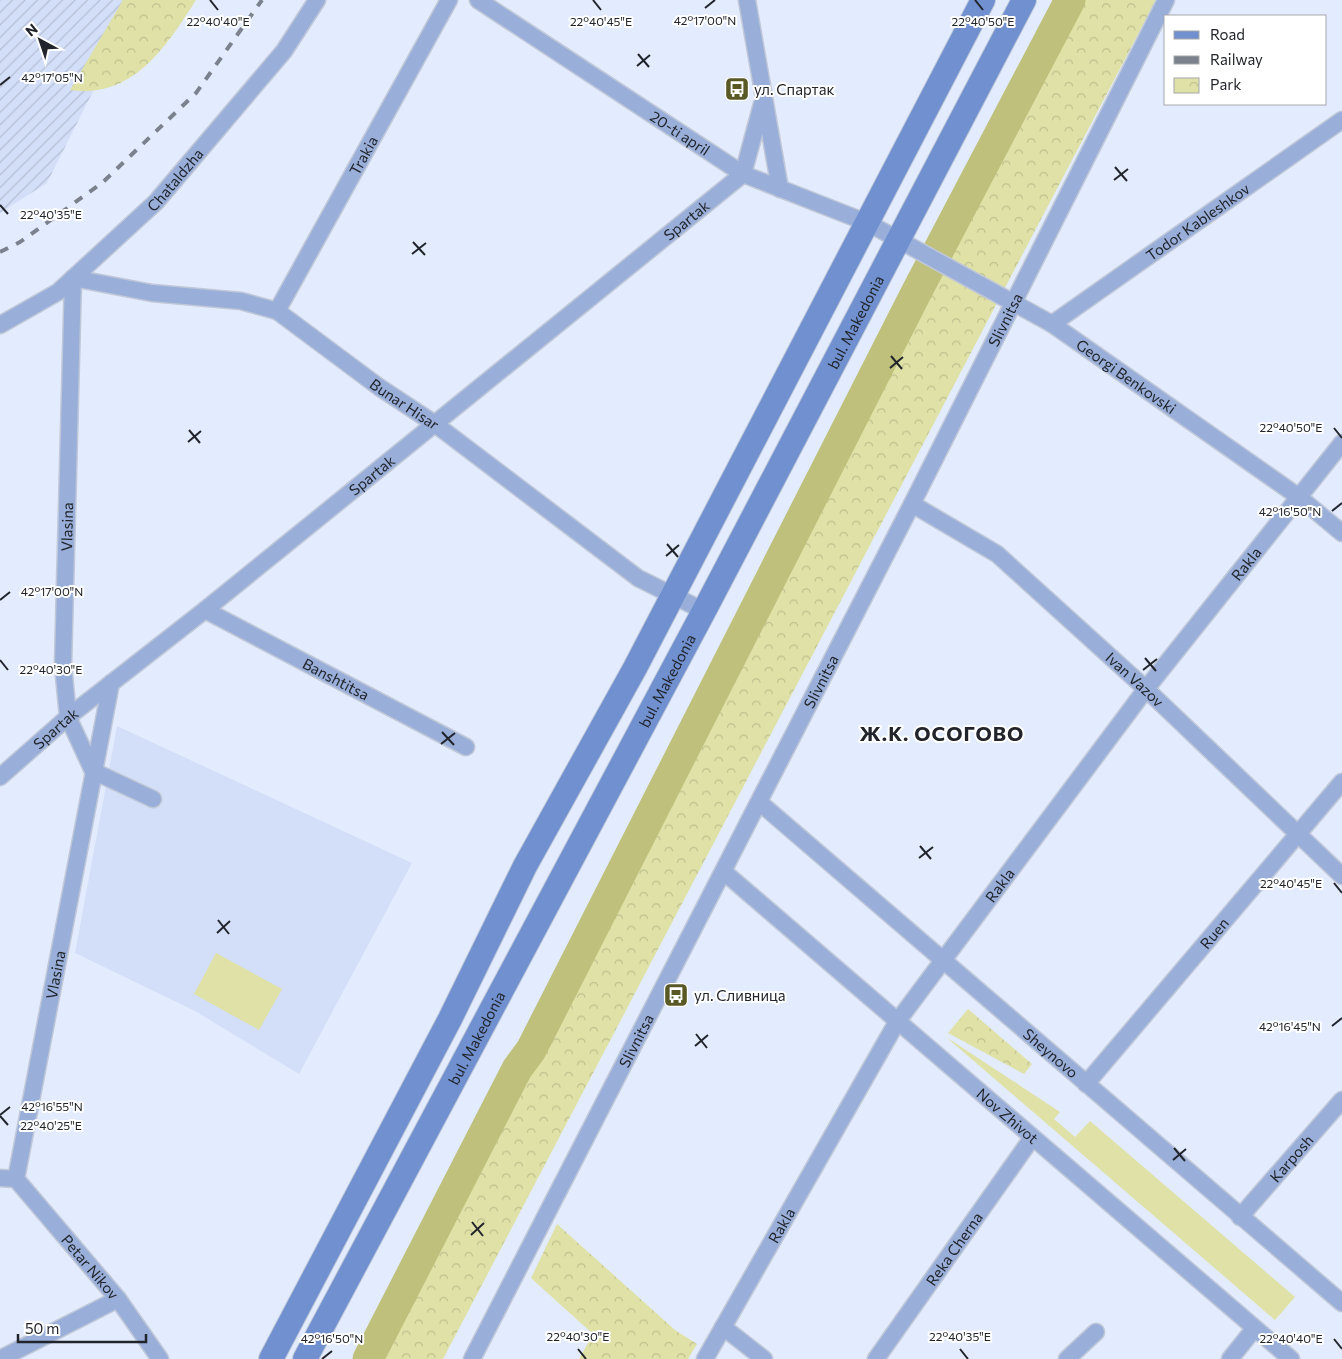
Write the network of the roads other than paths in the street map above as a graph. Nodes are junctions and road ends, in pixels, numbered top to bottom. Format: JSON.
{"nodes":[{"id":1,"x":317,"y":0,"type":"edge"},
{"id":2,"x":449,"y":0,"type":"edge"},
{"id":3,"x":478,"y":0,"type":"edge"},
{"id":4,"x":748,"y":0,"type":"edge"},
{"id":5,"x":983,"y":0,"type":"edge"},
{"id":6,"x":1024,"y":0,"type":"edge"},
{"id":7,"x":1166,"y":0,"type":"edge"},
{"id":8,"x":764,"y":100,"type":"junction"},
{"id":9,"x":1342,"y":120,"type":"edge"},
{"id":10,"x":743,"y":174,"type":"junction"},
{"id":11,"x":780,"y":189,"type":"junction"},
{"id":12,"x":868,"y":223,"type":"junction"},
{"id":13,"x":905,"y":242,"type":"junction"},
{"id":14,"x":73,"y":278,"type":"junction"},
{"id":15,"x":1012,"y":303,"type":"junction"},
{"id":16,"x":277,"y":311,"type":"junction"},
{"id":17,"x":1052,"y":324,"type":"junction"},
{"id":18,"x":0,"y":325,"type":"edge"},
{"id":19,"x":435,"y":424,"type":"junction"},
{"id":20,"x":1342,"y":443,"type":"edge"},
{"id":21,"x":1299,"y":497,"type":"junction"},
{"id":22,"x":912,"y":504,"type":"junction"},
{"id":23,"x":1342,"y":533,"type":"edge"},
{"id":24,"x":672,"y":597,"type":"junction"},
{"id":25,"x":205,"y":610,"type":"junction"},
{"id":26,"x":704,"y":611,"type":"junction"},
{"id":27,"x":111,"y":683,"type":"junction"},
{"id":28,"x":1146,"y":689,"type":"junction"},
{"id":29,"x":68,"y":717,"type":"junction"},
{"id":30,"x":466,"y":747,"type":"dead end"},
{"id":31,"x":93,"y":770,"type":"junction"},
{"id":32,"x":0,"y":777,"type":"edge"},
{"id":33,"x":1342,"y":782,"type":"edge"},
{"id":34,"x":153,"y":799,"type":"dead end"},
{"id":35,"x":759,"y":802,"type":"junction"},
{"id":36,"x":1298,"y":834,"type":"junction"},
{"id":37,"x":724,"y":872,"type":"junction"},
{"id":38,"x":1342,"y":876,"type":"edge"},
{"id":39,"x":943,"y":961,"type":"junction"},
{"id":40,"x":897,"y":1022,"type":"junction"},
{"id":41,"x":1086,"y":1084,"type":"junction"},
{"id":42,"x":1342,"y":1100,"type":"edge"},
{"id":43,"x":1032,"y":1138,"type":"junction"},
{"id":44,"x":8,"y":1178,"type":"edge"},
{"id":45,"x":1240,"y":1217,"type":"junction"},
{"id":46,"x":118,"y":1299,"type":"junction"},
{"id":47,"x":1342,"y":1303,"type":"edge"},
{"id":48,"x":723,"y":1327,"type":"junction"},
{"id":49,"x":1254,"y":1329,"type":"junction"},
{"id":50,"x":1096,"y":1332,"type":"dead end"},
{"id":51,"x":1239,"y":1356,"type":"edge"},
{"id":52,"x":0,"y":1359,"type":"edge"},
{"id":53,"x":160,"y":1359,"type":"edge"},
{"id":54,"x":271,"y":1359,"type":"edge"},
{"id":55,"x":305,"y":1359,"type":"edge"},
{"id":56,"x":472,"y":1359,"type":"edge"},
{"id":57,"x":705,"y":1359,"type":"edge"},
{"id":58,"x":764,"y":1359,"type":"edge"},
{"id":59,"x":876,"y":1359,"type":"edge"},
{"id":60,"x":1067,"y":1359,"type":"edge"},
{"id":61,"x":1291,"y":1359,"type":"edge"}],
"edges":[{"from":1,"to":14,"type":"street","name":"Chataldzha"},
{"from":2,"to":16,"type":"street","name":"Trakia"},
{"from":3,"to":10,"type":"street","name":"20-ti april"},
{"from":4,"to":8,"type":"street"},
{"from":5,"to":12,"type":"street"},
{"from":6,"to":13,"type":"street","name":"bul. Makedonia"},
{"from":7,"to":15,"type":"street","name":"Slivnitsa"},
{"from":8,"to":10,"type":"street"},
{"from":8,"to":11,"type":"street"},
{"from":9,"to":17,"type":"street","name":"Todor Kableshkov"},
{"from":10,"to":11,"type":"street","name":"20-ti april"},
{"from":10,"to":19,"type":"street","name":"Spartak"},
{"from":11,"to":12,"type":"street","name":"20-ti april"},
{"from":12,"to":13,"type":"street","name":"20-ti april"},
{"from":12,"to":24,"type":"street"},
{"from":13,"to":15,"type":"street","name":"Georgi Benkovski"},
{"from":13,"to":26,"type":"street","name":"bul. Makedonia"},
{"from":14,"to":16,"type":"street","name":"Bunar Hisar"},
{"from":14,"to":18,"type":"street","name":"Chataldzha"},
{"from":14,"to":29,"type":"street","name":"Vlasina"},
{"from":15,"to":17,"type":"street","name":"Georgi Benkovski"},
{"from":15,"to":22,"type":"street","name":"Slivnitsa"},
{"from":16,"to":19,"type":"street","name":"Bunar Hisar"},
{"from":17,"to":21,"type":"street","name":"Georgi Benkovski"},
{"from":19,"to":24,"type":"street","name":"Bunar Hisar"},
{"from":19,"to":25,"type":"street","name":"Spartak"},
{"from":20,"to":21,"type":"street","name":"Rakla"},
{"from":21,"to":23,"type":"street","name":"Georgi Benkovski"},
{"from":21,"to":28,"type":"street","name":"Rakla"},
{"from":22,"to":28,"type":"street","name":"Ivan Vazov"},
{"from":22,"to":35,"type":"street","name":"Slivnitsa"},
{"from":24,"to":26,"type":"street","name":"Bunar Hisar"},
{"from":24,"to":54,"type":"street"},
{"from":25,"to":27,"type":"street","name":"Spartak"},
{"from":25,"to":30,"type":"street","name":"Banshtitsa"},
{"from":26,"to":55,"type":"street","name":"bul. Makedonia"},
{"from":27,"to":29,"type":"street","name":"Spartak"},
{"from":27,"to":31,"type":"street","name":"Vlasina"},
{"from":28,"to":36,"type":"street","name":"Ivan Vazov"},
{"from":28,"to":39,"type":"street","name":"Rakla"},
{"from":29,"to":31,"type":"street","name":"Vlasina"},
{"from":29,"to":32,"type":"street","name":"Spartak"},
{"from":31,"to":34,"type":"street"},
{"from":31,"to":44,"type":"street","name":"Vlasina"},
{"from":33,"to":36,"type":"street","name":"Ruen"},
{"from":35,"to":37,"type":"street","name":"Slivnitsa"},
{"from":35,"to":39,"type":"street","name":"Sheynovo"},
{"from":36,"to":38,"type":"street","name":"Ivan Vazov"},
{"from":36,"to":41,"type":"street","name":"Ruen"},
{"from":37,"to":40,"type":"street","name":"Nov Zhivot"},
{"from":37,"to":56,"type":"street","name":"Slivnitsa"},
{"from":39,"to":40,"type":"street","name":"Rakla"},
{"from":39,"to":41,"type":"street","name":"Sheynovo"},
{"from":40,"to":43,"type":"street","name":"Nov Zhivot"},
{"from":40,"to":48,"type":"street","name":"Rakla"},
{"from":41,"to":45,"type":"street","name":"Sheynovo"},
{"from":42,"to":45,"type":"street","name":"Karposh"},
{"from":43,"to":49,"type":"street","name":"Nov Zhivot"},
{"from":43,"to":59,"type":"street","name":"Reka Cherna"},
{"from":44,"to":46,"type":"street","name":"Petar Nikov"},
{"from":45,"to":47,"type":"street","name":"Sheynovo"},
{"from":46,"to":52,"type":"street"},
{"from":46,"to":53,"type":"street","name":"Petar Nikov"},
{"from":48,"to":57,"type":"street","name":"Rakla"},
{"from":48,"to":58,"type":"street"},
{"from":49,"to":51,"type":"street"},
{"from":49,"to":61,"type":"street","name":"Nov Zhivot"},
{"from":50,"to":60,"type":"street"}]}
